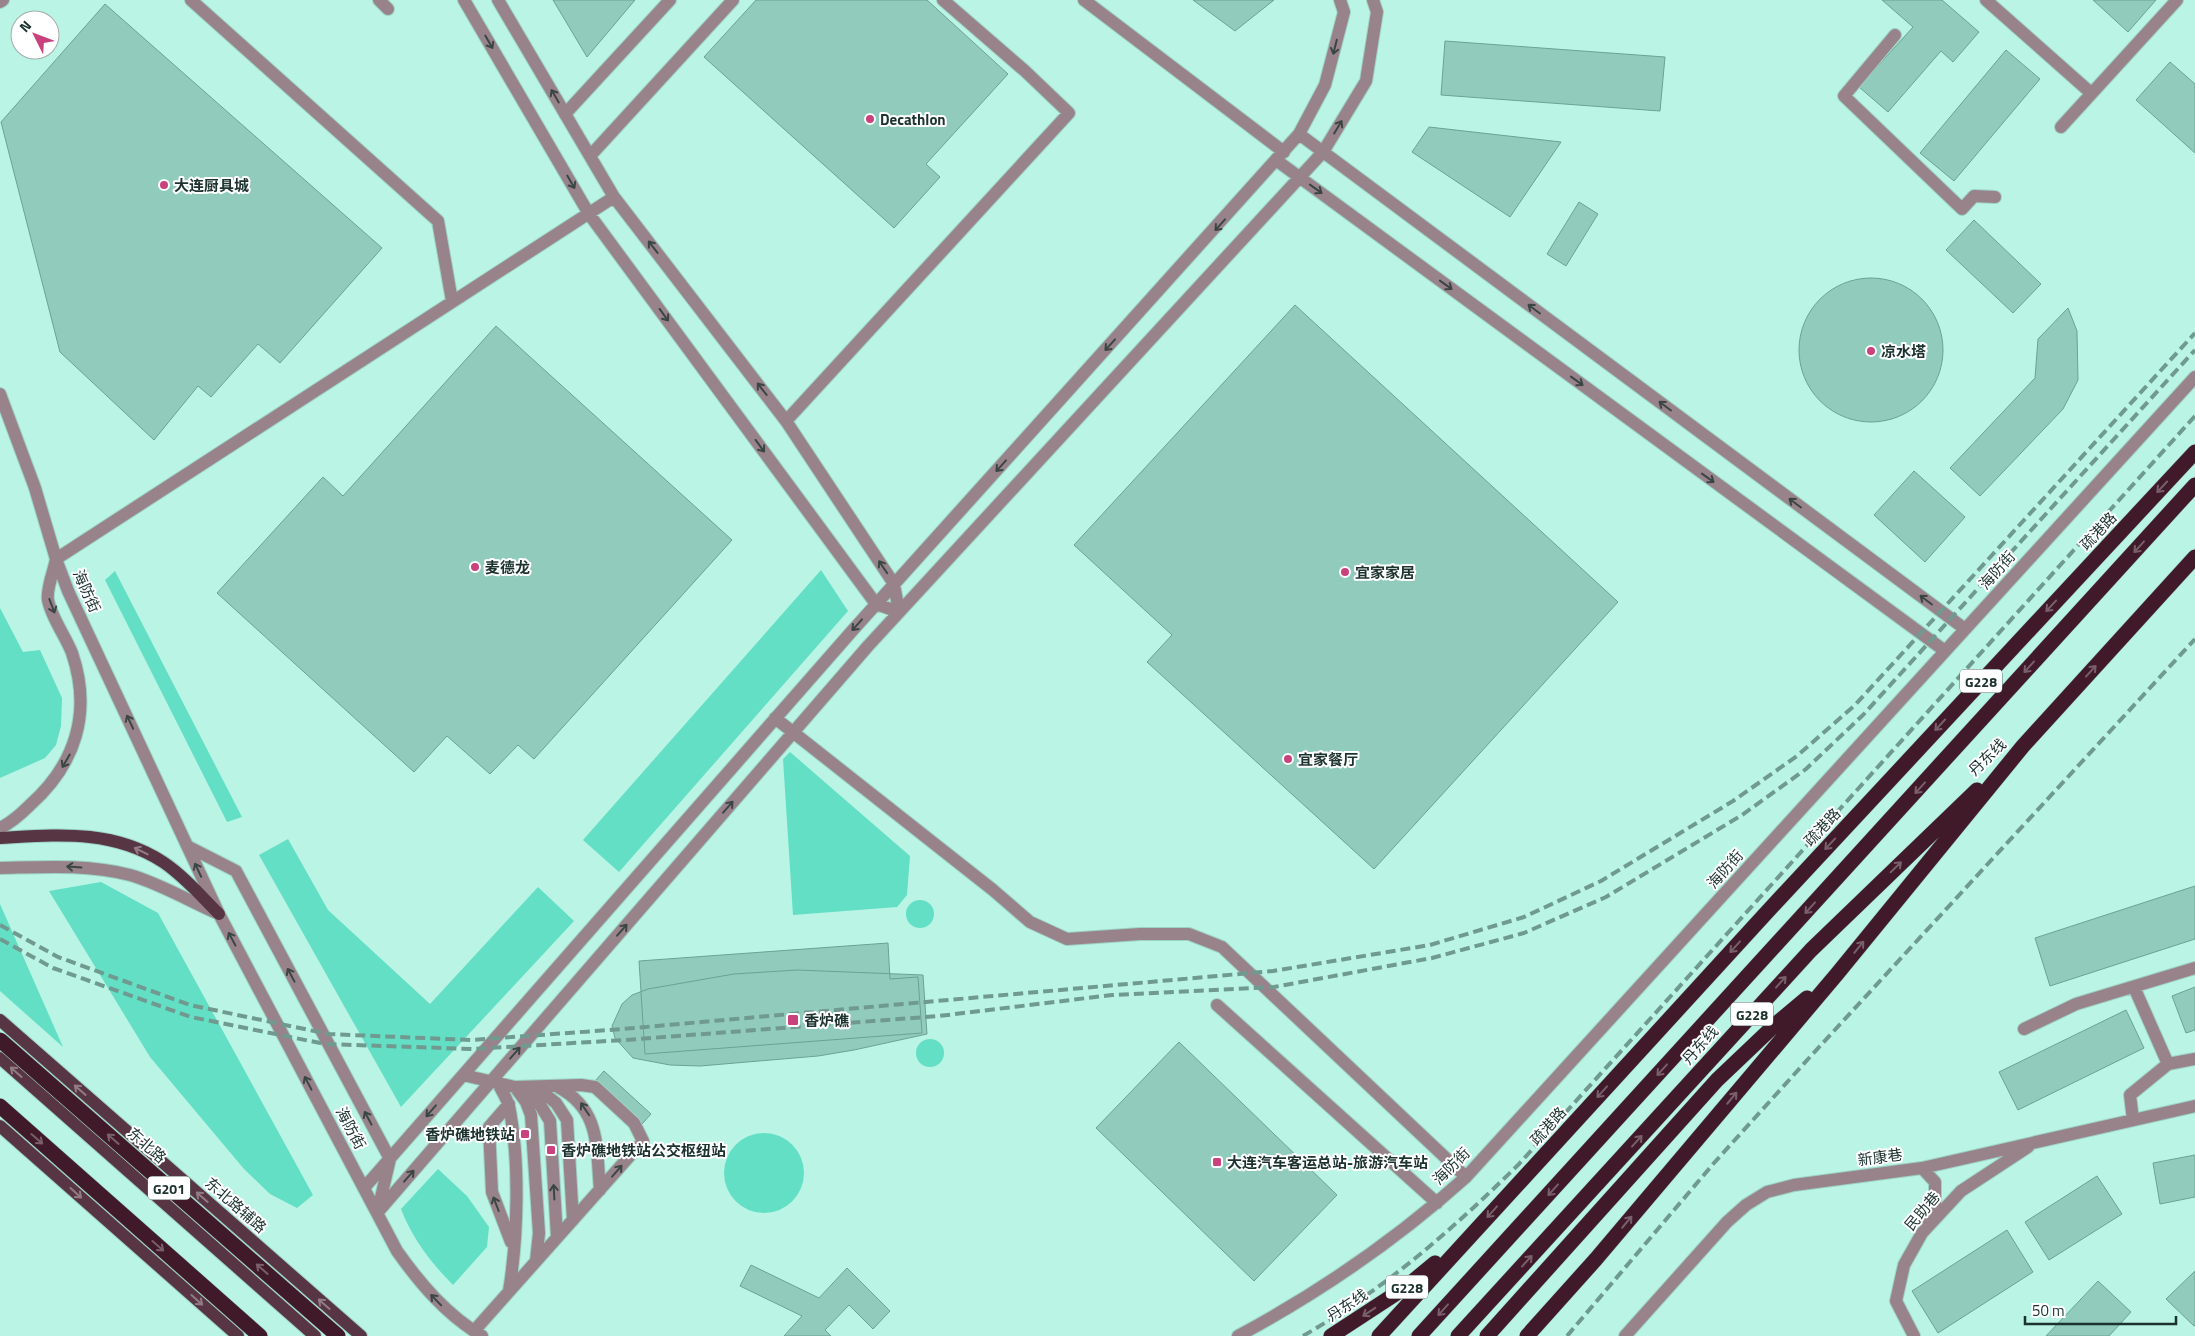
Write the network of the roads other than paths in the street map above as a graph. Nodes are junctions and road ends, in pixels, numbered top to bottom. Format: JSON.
{"nodes":[{"id":1,"x":192,"y":0,"type":"edge"},
{"id":2,"x":464,"y":0,"type":"edge"},
{"id":3,"x":498,"y":0,"type":"edge"},
{"id":4,"x":670,"y":0,"type":"edge"},
{"id":5,"x":733,"y":0,"type":"edge"},
{"id":6,"x":943,"y":0,"type":"edge"},
{"id":7,"x":1084,"y":0,"type":"edge"},
{"id":8,"x":1340,"y":0,"type":"edge"},
{"id":9,"x":1373,"y":0,"type":"edge"},
{"id":10,"x":1986,"y":0,"type":"edge"},
{"id":11,"x":2177,"y":0,"type":"edge"},
{"id":12,"x":1895,"y":35,"type":"dead end"},
{"id":13,"x":2091,"y":93,"type":"junction"},
{"id":14,"x":565,"y":114,"type":"junction"},
{"id":15,"x":2061,"y":127,"type":"dead end"},
{"id":16,"x":1299,"y":134,"type":"junction"},
{"id":17,"x":1323,"y":152,"type":"junction"},
{"id":18,"x":590,"y":156,"type":"junction"},
{"id":19,"x":1280,"y":156,"type":"junction"},
{"id":20,"x":1300,"y":178,"type":"junction"},
{"id":21,"x":614,"y":197,"type":"junction"},
{"id":22,"x":1995,"y":197,"type":"dead end"},
{"id":23,"x":589,"y":214,"type":"junction"},
{"id":24,"x":452,"y":301,"type":"junction"},
{"id":25,"x":2195,"y":377,"type":"edge"},
{"id":26,"x":0,"y":394,"type":"edge"},
{"id":27,"x":786,"y":421,"type":"junction"},
{"id":28,"x":2195,"y":452,"type":"edge"},
{"id":29,"x":2195,"y":485,"type":"edge"},
{"id":30,"x":2195,"y":557,"type":"edge"},
{"id":31,"x":56,"y":559,"type":"junction"},
{"id":32,"x":894,"y":584,"type":"junction"},
{"id":33,"x":876,"y":604,"type":"junction"},
{"id":34,"x":899,"y":612,"type":"junction"},
{"id":35,"x":1965,"y":629,"type":"junction"},
{"id":36,"x":1945,"y":651,"type":"junction"},
{"id":37,"x":775,"y":718,"type":"junction"},
{"id":38,"x":793,"y":733,"type":"junction"},
{"id":39,"x":2023,"y":746,"type":"junction"},
{"id":40,"x":0,"y":828,"type":"edge"},
{"id":41,"x":0,"y":838,"type":"edge"},
{"id":42,"x":187,"y":846,"type":"junction"},
{"id":43,"x":0,"y":868,"type":"edge"},
{"id":44,"x":219,"y":914,"type":"junction"},
{"id":45,"x":2195,"y":968,"type":"edge"},
{"id":46,"x":1837,"y":974,"type":"junction"},
{"id":47,"x":2134,"y":987,"type":"junction"},
{"id":48,"x":1217,"y":1005,"type":"dead end"},
{"id":49,"x":0,"y":1020,"type":"edge"},
{"id":50,"x":2024,"y":1029,"type":"dead end"},
{"id":51,"x":0,"y":1040,"type":"edge"},
{"id":52,"x":0,"y":1058,"type":"edge"},
{"id":53,"x":2195,"y":1058,"type":"edge"},
{"id":54,"x":2168,"y":1064,"type":"junction"},
{"id":55,"x":463,"y":1075,"type":"junction"},
{"id":56,"x":495,"y":1083,"type":"junction"},
{"id":57,"x":520,"y":1087,"type":"junction"},
{"id":58,"x":558,"y":1087,"type":"junction"},
{"id":59,"x":508,"y":1104,"type":"junction"},
{"id":60,"x":0,"y":1106,"type":"edge"},
{"id":61,"x":2195,"y":1106,"type":"edge"},
{"id":62,"x":2133,"y":1120,"type":"junction"},
{"id":63,"x":0,"y":1126,"type":"edge"},
{"id":64,"x":2036,"y":1142,"type":"junction"},
{"id":65,"x":390,"y":1159,"type":"junction"},
{"id":66,"x":116,"y":1160,"type":"junction"},
{"id":67,"x":167,"y":1166,"type":"junction"},
{"id":68,"x":1922,"y":1168,"type":"junction"},
{"id":69,"x":1466,"y":1177,"type":"junction"},
{"id":70,"x":364,"y":1188,"type":"junction"},
{"id":71,"x":600,"y":1190,"type":"junction"},
{"id":72,"x":1437,"y":1203,"type":"junction"},
{"id":73,"x":377,"y":1213,"type":"junction"},
{"id":74,"x":573,"y":1220,"type":"junction"},
{"id":75,"x":1477,"y":1229,"type":"junction"},
{"id":76,"x":1922,"y":1233,"type":"junction"},
{"id":77,"x":557,"y":1237,"type":"junction"},
{"id":78,"x":514,"y":1249,"type":"junction"},
{"id":79,"x":536,"y":1260,"type":"junction"},
{"id":80,"x":508,"y":1291,"type":"junction"},
{"id":81,"x":478,"y":1334,"type":"edge"},
{"id":82,"x":238,"y":1336,"type":"edge"},
{"id":83,"x":260,"y":1336,"type":"edge"},
{"id":84,"x":315,"y":1336,"type":"edge"},
{"id":85,"x":338,"y":1336,"type":"edge"},
{"id":86,"x":361,"y":1336,"type":"edge"},
{"id":87,"x":1238,"y":1336,"type":"edge"},
{"id":88,"x":1331,"y":1336,"type":"edge"},
{"id":89,"x":1379,"y":1336,"type":"edge"},
{"id":90,"x":1419,"y":1336,"type":"edge"},
{"id":91,"x":1458,"y":1336,"type":"edge"},
{"id":92,"x":1487,"y":1336,"type":"edge"},
{"id":93,"x":1527,"y":1336,"type":"edge"},
{"id":94,"x":1626,"y":1336,"type":"edge"},
{"id":95,"x":1914,"y":1336,"type":"edge"}],
"edges":[{"from":1,"to":24,"type":"street"},
{"from":2,"to":23,"type":"street","one_way":true},
{"from":14,"to":3,"type":"street","one_way":true},
{"from":4,"to":14,"type":"street"},
{"from":5,"to":18,"type":"street"},
{"from":6,"to":27,"type":"street"},
{"from":7,"to":19,"type":"street"},
{"from":8,"to":16,"type":"street","one_way":true},
{"from":17,"to":9,"type":"street","one_way":true},
{"from":10,"to":13,"type":"street"},
{"from":11,"to":13,"type":"street"},
{"from":12,"to":22,"type":"street"},
{"from":13,"to":15,"type":"street"},
{"from":14,"to":18,"type":"street"},
{"from":16,"to":17,"type":"street"},
{"from":16,"to":19,"type":"street"},
{"from":17,"to":20,"type":"street"},
{"from":35,"to":17,"type":"street","one_way":true},
{"from":18,"to":21,"type":"street"},
{"from":19,"to":20,"type":"street"},
{"from":19,"to":32,"type":"street","one_way":true},
{"from":20,"to":34,"type":"street"},
{"from":20,"to":36,"type":"street","one_way":true},
{"from":21,"to":23,"type":"street"},
{"from":27,"to":21,"type":"street","one_way":true},
{"from":23,"to":24,"type":"street"},
{"from":23,"to":33,"type":"street","one_way":true},
{"from":24,"to":31,"type":"street"},
{"from":25,"to":35,"type":"street","name":"海防街"},
{"from":26,"to":31,"type":"street"},
{"from":32,"to":27,"type":"street","one_way":true},
{"from":28,"to":75,"type":"highway","name":"疏港路","number":"G228","one_way":true},
{"from":29,"to":90,"type":"highway","one_way":true},
{"from":39,"to":30,"type":"highway","number":"G228","one_way":true},
{"from":31,"to":40,"type":"street","name":"海防街","one_way":true},
{"from":42,"to":31,"type":"street","name":"海防街","one_way":true},
{"from":32,"to":33,"type":"street"},
{"from":32,"to":34,"type":"street"},
{"from":33,"to":34,"type":"street"},
{"from":33,"to":37,"type":"street","one_way":true},
{"from":34,"to":38,"type":"street"},
{"from":35,"to":36,"type":"street","name":"海防街"},
{"from":36,"to":69,"type":"street","name":"海防街"},
{"from":37,"to":38,"type":"street"},
{"from":37,"to":55,"type":"street"},
{"from":56,"to":38,"type":"street","one_way":true},
{"from":38,"to":69,"type":"street"},
{"from":46,"to":39,"type":"highway","one_way":true},
{"from":91,"to":39,"type":"highway","name":"丹东线","number":"G228","one_way":true},
{"from":44,"to":41,"type":"main road","one_way":true},
{"from":44,"to":42,"type":"street","name":"海防街","one_way":true},
{"from":65,"to":42,"type":"street","one_way":true},
{"from":44,"to":43,"type":"street","one_way":true},
{"from":70,"to":44,"type":"street","name":"海防街","one_way":true},
{"from":45,"to":47,"type":"street"},
{"from":46,"to":92,"type":"highway"},
{"from":93,"to":46,"type":"highway","one_way":true},
{"from":47,"to":50,"type":"street"},
{"from":47,"to":54,"type":"street"},
{"from":48,"to":72,"type":"street"},
{"from":67,"to":49,"type":"main road","name":"东北路辅路","one_way":true},
{"from":85,"to":51,"type":"highway","name":"东北路","number":"G201","one_way":true,"bridge":true},
{"from":66,"to":52,"type":"main road","one_way":true},
{"from":53,"to":54,"type":"street"},
{"from":54,"to":62,"type":"street"},
{"from":55,"to":56,"type":"street"},
{"from":55,"to":65,"type":"street","one_way":true},
{"from":56,"to":57,"type":"street"},
{"from":56,"to":59,"type":"street"},
{"from":73,"to":56,"type":"street","one_way":true},
{"from":57,"to":58,"type":"street"},
{"from":57,"to":74,"type":"street"},
{"from":77,"to":57,"type":"street","one_way":true},
{"from":57,"to":79,"type":"street"},
{"from":71,"to":58,"type":"street","one_way":true},
{"from":71,"to":58,"type":"street","one_way":true},
{"from":59,"to":78,"type":"street"},
{"from":78,"to":59,"type":"street","one_way":true},
{"from":60,"to":83,"type":"highway","one_way":true},
{"from":61,"to":62,"type":"street","name":"新康巷"},
{"from":62,"to":64,"type":"street","name":"新康巷"},
{"from":63,"to":82,"type":"main road","one_way":true},
{"from":64,"to":68,"type":"street","name":"新康巷"},
{"from":64,"to":76,"type":"street","name":"民助巷"},
{"from":65,"to":70,"type":"street"},
{"from":65,"to":73,"type":"street"},
{"from":66,"to":67,"type":"main road"},
{"from":66,"to":84,"type":"main road"},
{"from":86,"to":67,"type":"main road","name":"东北路辅路","one_way":true},
{"from":68,"to":76,"type":"street"},
{"from":68,"to":94,"type":"street","name":"新康巷"},
{"from":69,"to":72,"type":"street","name":"海防街"},
{"from":70,"to":73,"type":"street","name":"海防街"},
{"from":71,"to":74,"type":"street"},
{"from":72,"to":87,"type":"street","name":"海防街"},
{"from":81,"to":73,"type":"street","name":"海防街","one_way":true},
{"from":74,"to":77,"type":"street"},
{"from":75,"to":88,"type":"highway","name":"丹东线","number":"G228","one_way":true},
{"from":75,"to":89,"type":"highway"},
{"from":76,"to":95,"type":"street","name":"民助巷"},
{"from":77,"to":79,"type":"street"},
{"from":78,"to":80,"type":"street"},
{"from":79,"to":80,"type":"street"},
{"from":80,"to":81,"type":"street"}]}
